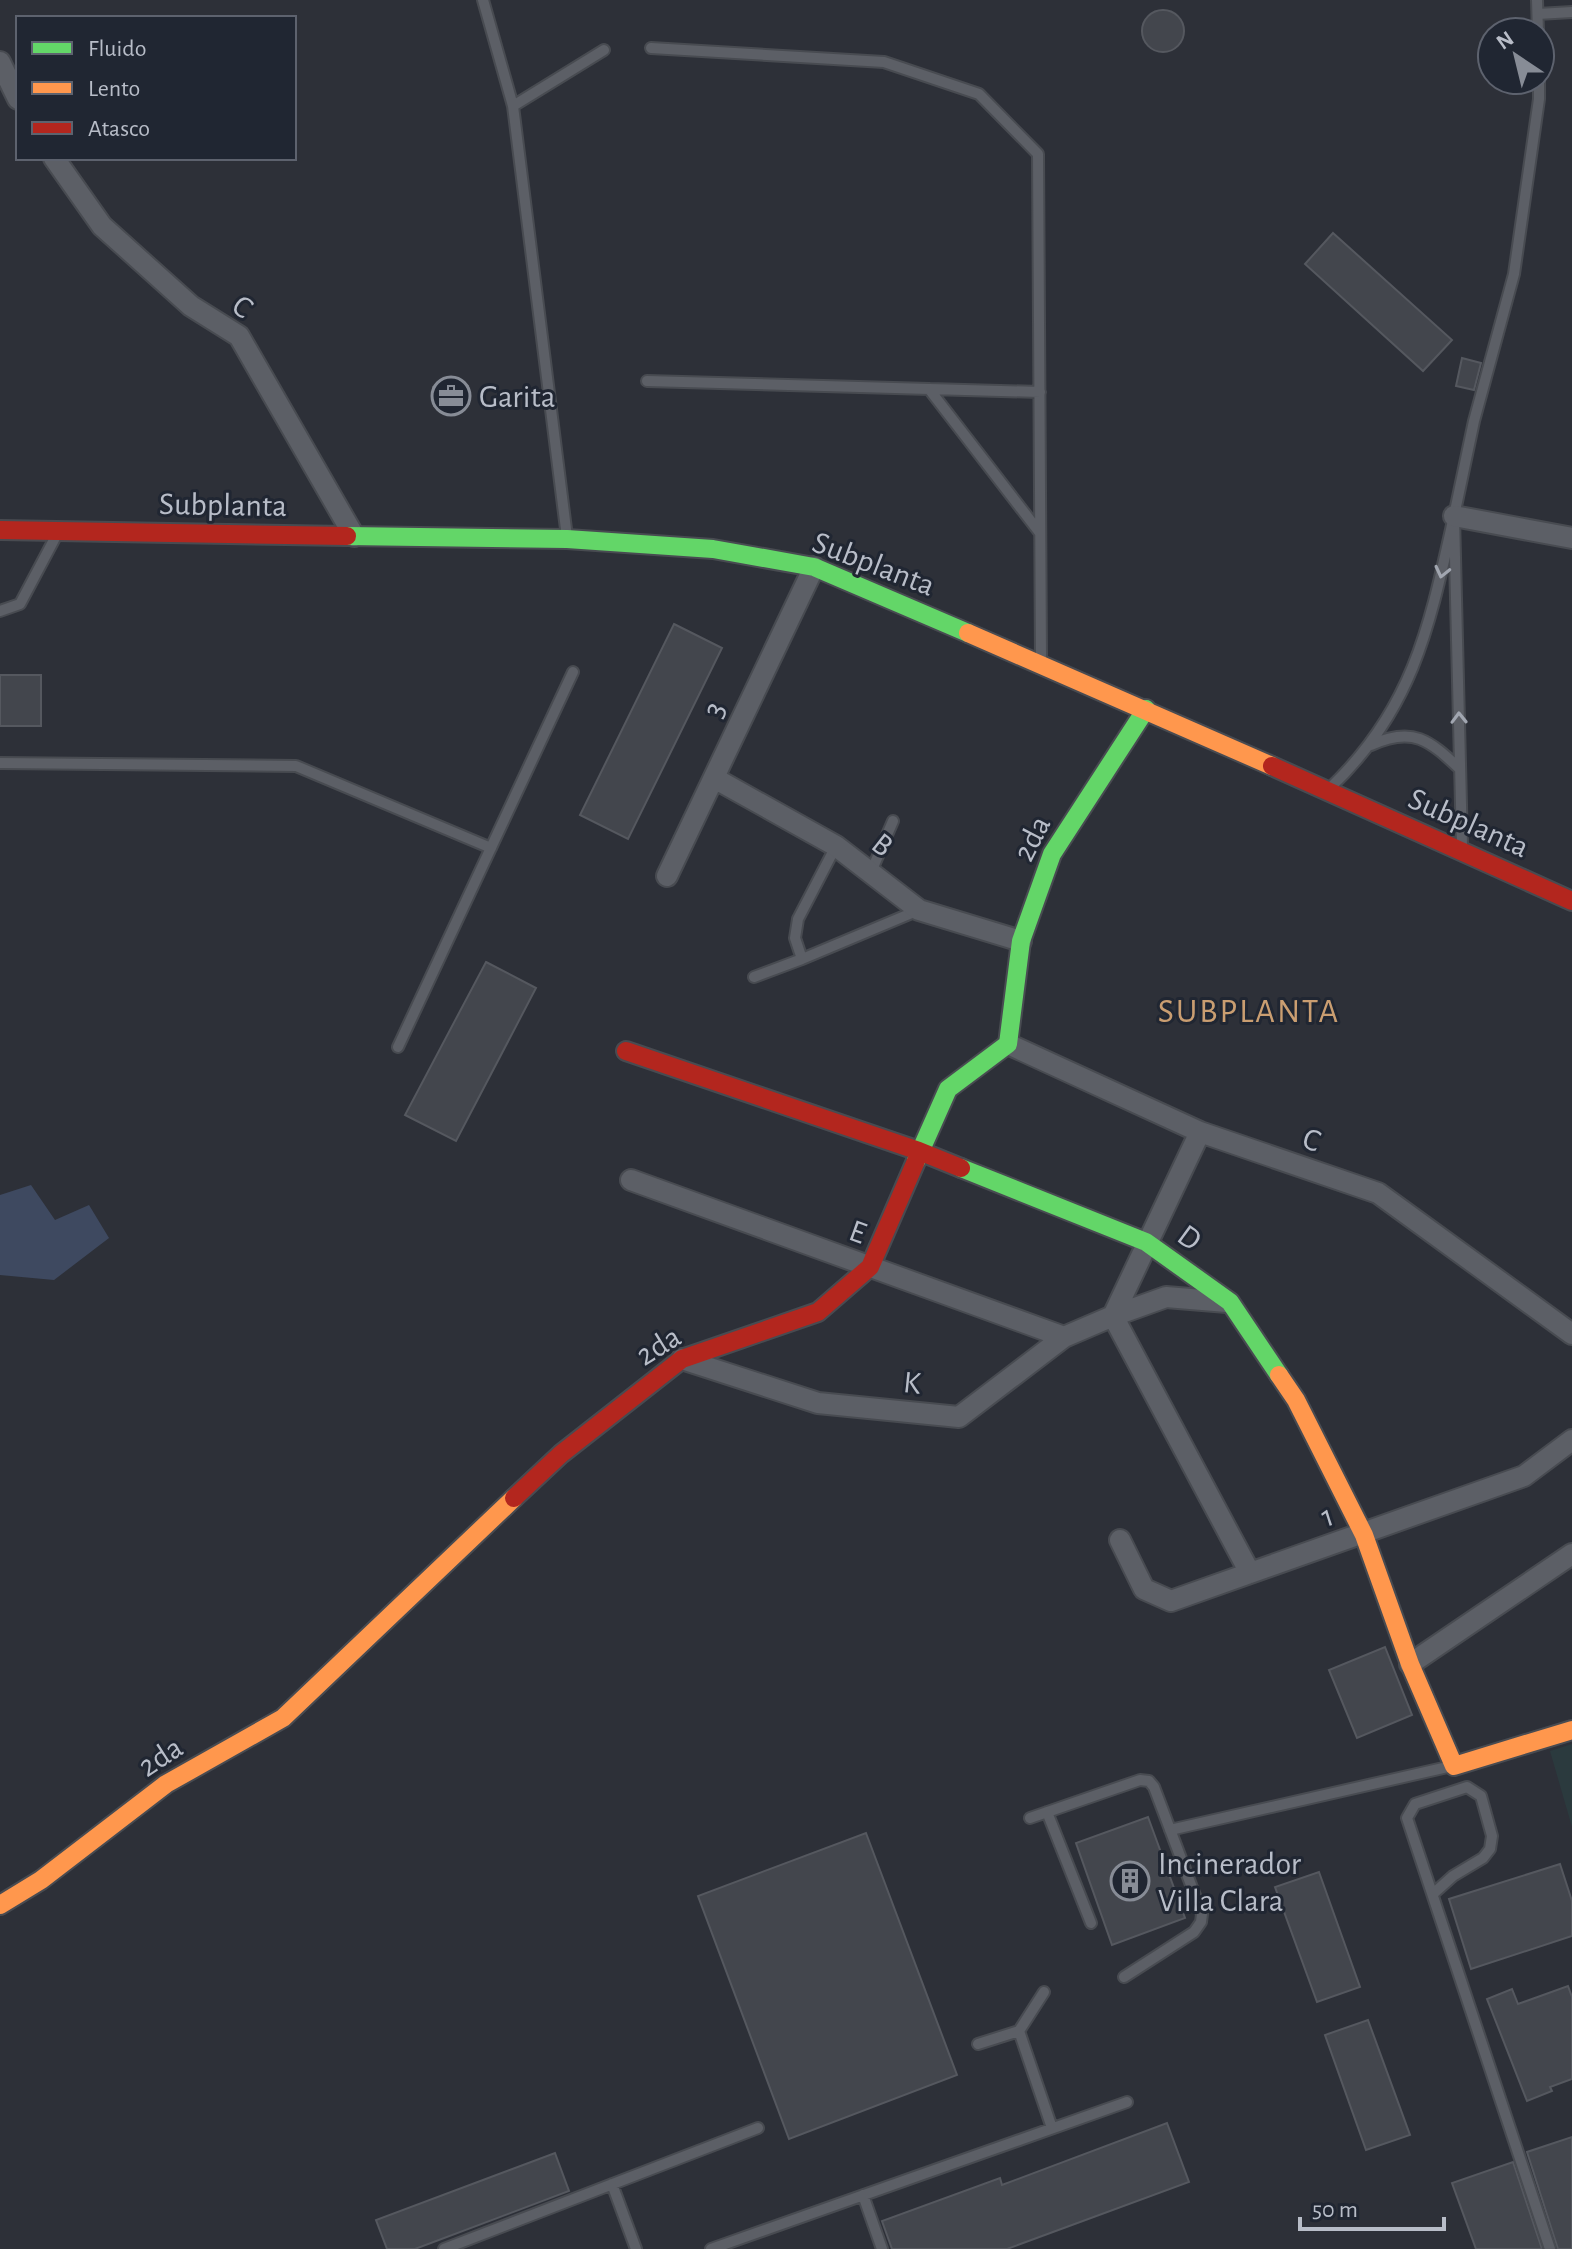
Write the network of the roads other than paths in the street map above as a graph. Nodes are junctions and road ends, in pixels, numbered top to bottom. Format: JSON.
{"nodes":[{"id":1,"x":483,"y":0,"type":"edge"},
{"id":2,"x":1537,"y":0,"type":"edge"},
{"id":3,"x":1572,"y":12,"type":"edge"},
{"id":4,"x":1538,"y":14,"type":"joint"},
{"id":5,"x":651,"y":48,"type":"dead end"},
{"id":6,"x":604,"y":50,"type":"dead end"},
{"id":7,"x":0,"y":62,"type":"edge"},
{"id":8,"x":16,"y":95,"type":"edge"},
{"id":9,"x":1539,"y":96,"type":"edge"},
{"id":10,"x":513,"y":106,"type":"junction"},
{"id":11,"x":55,"y":160,"type":"edge"},
{"id":12,"x":647,"y":381,"type":"dead end"},
{"id":13,"x":929,"y":389,"type":"junction"},
{"id":14,"x":1040,"y":392,"type":"junction"},
{"id":15,"x":1454,"y":516,"type":"junction"},
{"id":16,"x":0,"y":530,"type":"edge"},
{"id":17,"x":59,"y":531,"type":"junction"},
{"id":18,"x":1040,"y":533,"type":"junction"},
{"id":19,"x":354,"y":536,"type":"junction"},
{"id":20,"x":1572,"y":538,"type":"edge"},
{"id":21,"x":567,"y":539,"type":"junction"},
{"id":22,"x":814,"y":567,"type":"junction"},
{"id":23,"x":0,"y":611,"type":"edge"},
{"id":24,"x":1041,"y":665,"type":"junction"},
{"id":25,"x":573,"y":672,"type":"dead end"},
{"id":26,"x":1146,"y":709,"type":"junction"},
{"id":27,"x":1368,"y":747,"type":"junction"},
{"id":28,"x":0,"y":763,"type":"edge"},
{"id":29,"x":1460,"y":769,"type":"junction"},
{"id":30,"x":714,"y":778,"type":"junction"},
{"id":31,"x":1327,"y":791,"type":"junction"},
{"id":32,"x":893,"y":821,"type":"dead end"},
{"id":33,"x":836,"y":846,"type":"junction"},
{"id":34,"x":491,"y":848,"type":"junction"},
{"id":35,"x":1462,"y":852,"type":"junction"},
{"id":36,"x":871,"y":872,"type":"junction"},
{"id":37,"x":667,"y":876,"type":"dead end"},
{"id":38,"x":1572,"y":901,"type":"edge"},
{"id":39,"x":919,"y":910,"type":"junction"},
{"id":40,"x":1021,"y":941,"type":"junction"},
{"id":41,"x":802,"y":959,"type":"junction"},
{"id":42,"x":754,"y":977,"type":"dead end"},
{"id":43,"x":1008,"y":1044,"type":"junction"},
{"id":44,"x":398,"y":1047,"type":"dead end"},
{"id":45,"x":626,"y":1051,"type":"dead end"},
{"id":46,"x":1200,"y":1132,"type":"junction"},
{"id":47,"x":919,"y":1151,"type":"junction"},
{"id":48,"x":631,"y":1180,"type":"dead end"},
{"id":49,"x":1147,"y":1243,"type":"junction"},
{"id":50,"x":870,"y":1267,"type":"junction"},
{"id":51,"x":1230,"y":1302,"type":"junction"},
{"id":52,"x":1113,"y":1316,"type":"junction"},
{"id":53,"x":1572,"y":1334,"type":"edge"},
{"id":54,"x":1064,"y":1337,"type":"junction"},
{"id":55,"x":682,"y":1359,"type":"junction"},
{"id":56,"x":1572,"y":1440,"type":"edge"},
{"id":57,"x":1364,"y":1535,"type":"junction"},
{"id":58,"x":1120,"y":1540,"type":"dead end"},
{"id":59,"x":1572,"y":1554,"type":"edge"},
{"id":60,"x":1250,"y":1573,"type":"junction"},
{"id":61,"x":1410,"y":1664,"type":"junction"},
{"id":62,"x":1572,"y":1730,"type":"edge"},
{"id":63,"x":1454,"y":1766,"type":"junction"},
{"id":64,"x":1047,"y":1812,"type":"junction"},
{"id":65,"x":1030,"y":1818,"type":"dead end"},
{"id":66,"x":1170,"y":1830,"type":"junction"},
{"id":67,"x":1434,"y":1893,"type":"junction"},
{"id":68,"x":0,"y":1905,"type":"edge"},
{"id":69,"x":1091,"y":1923,"type":"dead end"},
{"id":70,"x":1124,"y":1977,"type":"dead end"},
{"id":71,"x":1044,"y":1992,"type":"dead end"},
{"id":72,"x":1019,"y":2031,"type":"junction"},
{"id":73,"x":978,"y":2044,"type":"dead end"},
{"id":74,"x":1127,"y":2102,"type":"dead end"},
{"id":75,"x":758,"y":2128,"type":"dead end"},
{"id":76,"x":1052,"y":2128,"type":"junction"},
{"id":77,"x":612,"y":2184,"type":"junction"},
{"id":78,"x":863,"y":2195,"type":"junction"},
{"id":79,"x":444,"y":2249,"type":"edge"},
{"id":80,"x":636,"y":2249,"type":"edge"},
{"id":81,"x":711,"y":2249,"type":"edge"},
{"id":82,"x":882,"y":2249,"type":"edge"},
{"id":83,"x":1550,"y":2249,"type":"edge"}],
"edges":[{"from":1,"to":10,"type":"lane"},
{"from":2,"to":4,"type":"lane"},
{"from":3,"to":4,"type":"lane"},
{"from":5,"to":14,"type":"lane"},
{"from":6,"to":10,"type":"lane"},
{"from":7,"to":8,"type":"street"},
{"from":9,"to":15,"type":"lane"},
{"from":10,"to":21,"type":"lane"},
{"from":11,"to":19,"type":"street","name":"C"},
{"from":12,"to":13,"type":"lane"},
{"from":13,"to":14,"type":"lane"},
{"from":13,"to":18,"type":"lane"},
{"from":14,"to":18,"type":"lane"},
{"from":15,"to":20,"type":"street"},
{"from":15,"to":27,"type":"lane","one_way":true},
{"from":29,"to":15,"type":"lane","one_way":true},
{"from":16,"to":17,"type":"street","name":"Subplanta"},
{"from":17,"to":19,"type":"street","name":"Subplanta"},
{"from":17,"to":23,"type":"lane"},
{"from":18,"to":24,"type":"lane"},
{"from":19,"to":21,"type":"street","name":"Subplanta"},
{"from":21,"to":22,"type":"street","name":"Subplanta"},
{"from":22,"to":24,"type":"street","name":"Subplanta"},
{"from":22,"to":30,"type":"street","name":"3"},
{"from":24,"to":26,"type":"street","name":"Subplanta"},
{"from":25,"to":34,"type":"lane"},
{"from":26,"to":31,"type":"street","name":"Subplanta"},
{"from":26,"to":40,"type":"street","name":"2da"},
{"from":27,"to":29,"type":"lane"},
{"from":27,"to":31,"type":"lane"},
{"from":28,"to":34,"type":"lane"},
{"from":29,"to":35,"type":"lane"},
{"from":30,"to":33,"type":"street","name":"B"},
{"from":30,"to":37,"type":"street","name":"3"},
{"from":31,"to":35,"type":"street","name":"Subplanta"},
{"from":32,"to":36,"type":"lane"},
{"from":33,"to":36,"type":"street","name":"B"},
{"from":33,"to":41,"type":"lane"},
{"from":34,"to":44,"type":"lane"},
{"from":35,"to":38,"type":"street","name":"Subplanta"},
{"from":36,"to":39,"type":"street","name":"B"},
{"from":39,"to":40,"type":"street","name":"B"},
{"from":39,"to":41,"type":"lane"},
{"from":40,"to":43,"type":"street","name":"2da"},
{"from":41,"to":42,"type":"lane"},
{"from":43,"to":46,"type":"street","name":"C"},
{"from":43,"to":47,"type":"street","name":"2da"},
{"from":45,"to":47,"type":"street","name":"D"},
{"from":46,"to":49,"type":"street"},
{"from":46,"to":53,"type":"street","name":"C"},
{"from":47,"to":49,"type":"street","name":"D"},
{"from":47,"to":50,"type":"street","name":"2da"},
{"from":48,"to":50,"type":"street","name":"E"},
{"from":49,"to":51,"type":"street","name":"D"},
{"from":49,"to":52,"type":"street"},
{"from":50,"to":54,"type":"street","name":"E"},
{"from":50,"to":55,"type":"street","name":"2da"},
{"from":51,"to":52,"type":"street","name":"K"},
{"from":51,"to":57,"type":"street","name":"D"},
{"from":52,"to":54,"type":"street","name":"K"},
{"from":52,"to":60,"type":"street"},
{"from":54,"to":55,"type":"street","name":"K"},
{"from":55,"to":68,"type":"street","name":"2da"},
{"from":56,"to":57,"type":"street","name":"1"},
{"from":57,"to":60,"type":"street","name":"1"},
{"from":57,"to":61,"type":"street","name":"D"},
{"from":58,"to":60,"type":"street","name":"1"},
{"from":59,"to":61,"type":"street"},
{"from":61,"to":63,"type":"street","name":"D"},
{"from":62,"to":63,"type":"street"},
{"from":63,"to":66,"type":"lane"},
{"from":64,"to":65,"type":"lane"},
{"from":64,"to":66,"type":"lane"},
{"from":64,"to":69,"type":"lane"},
{"from":66,"to":70,"type":"lane"},
{"from":67,"to":67,"type":"lane"},
{"from":67,"to":83,"type":"lane"},
{"from":71,"to":72,"type":"lane"},
{"from":72,"to":73,"type":"lane"},
{"from":72,"to":76,"type":"lane"},
{"from":74,"to":76,"type":"lane"},
{"from":75,"to":77,"type":"lane"},
{"from":76,"to":78,"type":"lane"},
{"from":77,"to":79,"type":"lane"},
{"from":77,"to":80,"type":"lane"},
{"from":78,"to":81,"type":"lane"},
{"from":78,"to":82,"type":"lane"}]}
